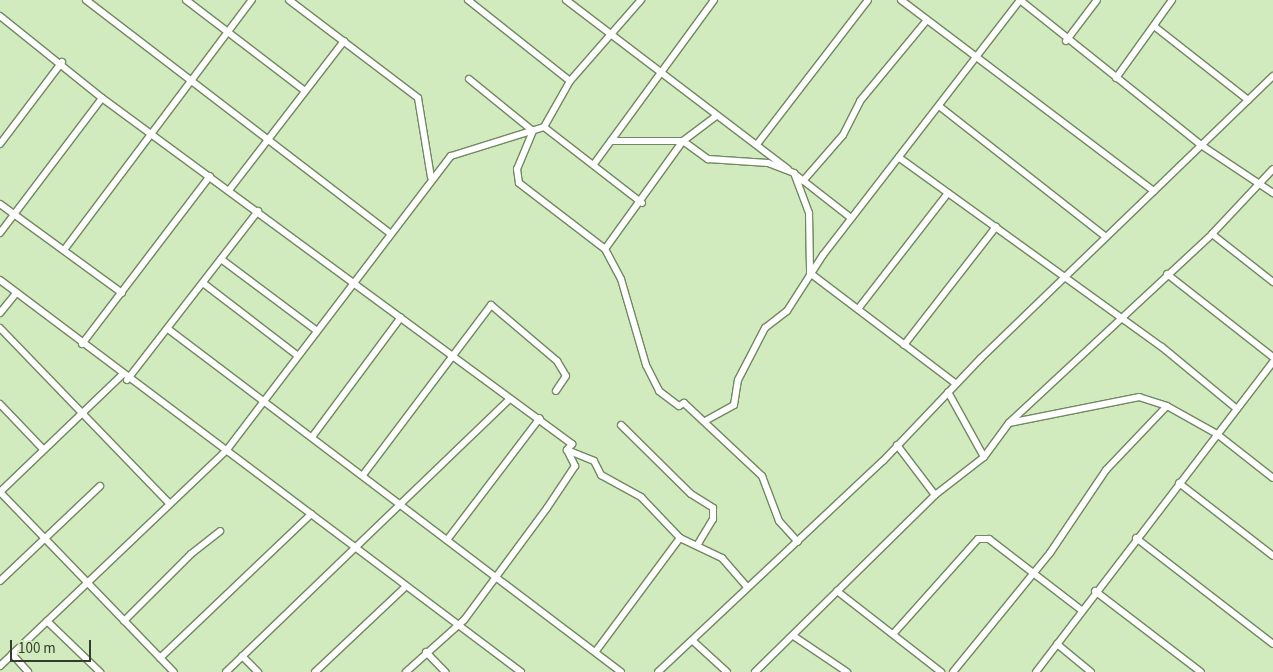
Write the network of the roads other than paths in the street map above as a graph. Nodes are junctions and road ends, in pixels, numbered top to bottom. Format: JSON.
{"nodes":[{"id":1,"x":86,"y":0,"type":"edge"},
{"id":2,"x":186,"y":0,"type":"edge"},
{"id":3,"x":252,"y":0,"type":"edge"},
{"id":4,"x":289,"y":0,"type":"edge"},
{"id":5,"x":468,"y":0,"type":"edge"},
{"id":6,"x":566,"y":0,"type":"edge"},
{"id":7,"x":641,"y":0,"type":"edge"},
{"id":8,"x":714,"y":0,"type":"edge"},
{"id":9,"x":868,"y":0,"type":"edge"},
{"id":10,"x":902,"y":0,"type":"edge"},
{"id":11,"x":1097,"y":0,"type":"edge"},
{"id":12,"x":1172,"y":0,"type":"edge"},
{"id":13,"x":0,"y":16,"type":"edge"},
{"id":14,"x":927,"y":20,"type":"junction"},
{"id":15,"x":1154,"y":26,"type":"junction"},
{"id":16,"x":228,"y":32,"type":"junction"},
{"id":17,"x":611,"y":35,"type":"junction"},
{"id":18,"x":344,"y":41,"type":"junction"},
{"id":19,"x":1066,"y":41,"type":"junction"},
{"id":20,"x":976,"y":58,"type":"junction"},
{"id":21,"x":62,"y":62,"type":"junction"},
{"id":22,"x":662,"y":74,"type":"junction"},
{"id":23,"x":1273,"y":76,"type":"edge"},
{"id":24,"x":1116,"y":78,"type":"junction"},
{"id":25,"x":469,"y":79,"type":"dead end"},
{"id":26,"x":570,"y":81,"type":"junction"},
{"id":27,"x":190,"y":83,"type":"junction"},
{"id":28,"x":305,"y":91,"type":"junction"},
{"id":29,"x":102,"y":98,"type":"junction"},
{"id":30,"x":1248,"y":100,"type":"junction"},
{"id":31,"x":939,"y":106,"type":"junction"},
{"id":32,"x":716,"y":116,"type":"junction"},
{"id":33,"x":544,"y":128,"type":"junction"},
{"id":34,"x":533,"y":131,"type":"junction"},
{"id":35,"x":154,"y":133,"type":"junction"},
{"id":36,"x":268,"y":138,"type":"junction"},
{"id":37,"x":611,"y":141,"type":"junction"},
{"id":38,"x":683,"y":141,"type":"junction"},
{"id":39,"x":758,"y":143,"type":"junction"},
{"id":40,"x":0,"y":144,"type":"edge"},
{"id":41,"x":1201,"y":145,"type":"junction"},
{"id":42,"x":901,"y":159,"type":"junction"},
{"id":43,"x":594,"y":164,"type":"junction"},
{"id":44,"x":1273,"y":169,"type":"edge"},
{"id":45,"x":794,"y":173,"type":"junction"},
{"id":46,"x":210,"y":176,"type":"junction"},
{"id":47,"x":431,"y":177,"type":"junction"},
{"id":48,"x":803,"y":181,"type":"junction"},
{"id":49,"x":1261,"y":184,"type":"junction"},
{"id":50,"x":230,"y":189,"type":"junction"},
{"id":51,"x":1154,"y":191,"type":"junction"},
{"id":52,"x":1273,"y":192,"type":"edge"},
{"id":53,"x":948,"y":193,"type":"junction"},
{"id":54,"x":642,"y":203,"type":"junction"},
{"id":55,"x":0,"y":204,"type":"edge"},
{"id":56,"x":258,"y":211,"type":"junction"},
{"id":57,"x":14,"y":215,"type":"junction"},
{"id":58,"x":851,"y":218,"type":"junction"},
{"id":59,"x":996,"y":227,"type":"junction"},
{"id":60,"x":0,"y":233,"type":"edge"},
{"id":61,"x":390,"y":233,"type":"junction"},
{"id":62,"x":1212,"y":234,"type":"junction"},
{"id":63,"x":1106,"y":236,"type":"junction"},
{"id":64,"x":605,"y":249,"type":"junction"},
{"id":65,"x":64,"y":250,"type":"junction"},
{"id":66,"x":220,"y":259,"type":"junction"},
{"id":67,"x":810,"y":273,"type":"junction"},
{"id":68,"x":1167,"y":274,"type":"junction"},
{"id":69,"x":1063,"y":278,"type":"junction"},
{"id":70,"x":0,"y":280,"type":"edge"},
{"id":71,"x":353,"y":282,"type":"junction"},
{"id":72,"x":1273,"y":282,"type":"edge"},
{"id":73,"x":203,"y":283,"type":"junction"},
{"id":74,"x":16,"y":293,"type":"junction"},
{"id":75,"x":122,"y":293,"type":"junction"},
{"id":76,"x":858,"y":309,"type":"junction"},
{"id":77,"x":0,"y":313,"type":"edge"},
{"id":78,"x":401,"y":317,"type":"junction"},
{"id":79,"x":1118,"y":319,"type":"junction"},
{"id":80,"x":0,"y":328,"type":"edge"},
{"id":81,"x":168,"y":329,"type":"junction"},
{"id":82,"x":316,"y":330,"type":"junction"},
{"id":83,"x":82,"y":344,"type":"junction"},
{"id":84,"x":904,"y":345,"type":"junction"},
{"id":85,"x":297,"y":355,"type":"junction"},
{"id":86,"x":450,"y":355,"type":"junction"},
{"id":87,"x":1273,"y":357,"type":"edge"},
{"id":88,"x":1272,"y":364,"type":"edge"},
{"id":89,"x":125,"y":378,"type":"junction"},
{"id":90,"x":956,"y":384,"type":"junction"},
{"id":91,"x":556,"y":391,"type":"dead end"},
{"id":92,"x":948,"y":392,"type":"junction"},
{"id":93,"x":264,"y":399,"type":"junction"},
{"id":94,"x":510,"y":400,"type":"junction"},
{"id":95,"x":0,"y":404,"type":"edge"},
{"id":96,"x":1167,"y":406,"type":"junction"},
{"id":97,"x":1237,"y":409,"type":"junction"},
{"id":98,"x":80,"y":414,"type":"junction"},
{"id":99,"x":540,"y":418,"type":"junction"},
{"id":100,"x":705,"y":421,"type":"junction"},
{"id":101,"x":1009,"y":423,"type":"junction"},
{"id":102,"x":621,"y":425,"type":"dead end"},
{"id":103,"x":1217,"y":434,"type":"junction"},
{"id":104,"x":312,"y":437,"type":"junction"},
{"id":105,"x":897,"y":445,"type":"junction"},
{"id":106,"x":43,"y":449,"type":"junction"},
{"id":107,"x":568,"y":450,"type":"junction"},
{"id":108,"x":226,"y":451,"type":"junction"},
{"id":109,"x":984,"y":458,"type":"junction"},
{"id":110,"x":364,"y":475,"type":"junction"},
{"id":111,"x":1273,"y":478,"type":"edge"},
{"id":112,"x":1179,"y":483,"type":"junction"},
{"id":113,"x":100,"y":486,"type":"dead end"},
{"id":114,"x":0,"y":492,"type":"edge"},
{"id":115,"x":935,"y":495,"type":"junction"},
{"id":116,"x":169,"y":503,"type":"junction"},
{"id":117,"x":400,"y":505,"type":"junction"},
{"id":118,"x":311,"y":514,"type":"junction"},
{"id":119,"x":220,"y":531,"type":"dead end"},
{"id":120,"x":680,"y":538,"type":"junction"},
{"id":121,"x":1136,"y":538,"type":"junction"},
{"id":122,"x":44,"y":539,"type":"junction"},
{"id":123,"x":447,"y":540,"type":"junction"},
{"id":124,"x":798,"y":542,"type":"junction"},
{"id":125,"x":697,"y":546,"type":"junction"},
{"id":126,"x":356,"y":549,"type":"junction"},
{"id":127,"x":1273,"y":556,"type":"edge"},
{"id":128,"x":1034,"y":573,"type":"junction"},
{"id":129,"x":497,"y":577,"type":"junction"},
{"id":130,"x":0,"y":581,"type":"edge"},
{"id":131,"x":88,"y":582,"type":"junction"},
{"id":132,"x":748,"y":586,"type":"junction"},
{"id":133,"x":404,"y":588,"type":"junction"},
{"id":134,"x":837,"y":591,"type":"junction"},
{"id":135,"x":1095,"y":591,"type":"junction"},
{"id":136,"x":1080,"y":609,"type":"junction"},
{"id":137,"x":47,"y":621,"type":"junction"},
{"id":138,"x":124,"y":621,"type":"junction"},
{"id":139,"x":456,"y":626,"type":"junction"},
{"id":140,"x":894,"y":633,"type":"junction"},
{"id":141,"x":795,"y":637,"type":"junction"},
{"id":142,"x":693,"y":642,"type":"junction"},
{"id":143,"x":1057,"y":644,"type":"junction"},
{"id":144,"x":1273,"y":644,"type":"edge"},
{"id":145,"x":596,"y":651,"type":"junction"},
{"id":146,"x":426,"y":652,"type":"junction"},
{"id":147,"x":12,"y":654,"type":"junction"},
{"id":148,"x":242,"y":656,"type":"junction"},
{"id":149,"x":160,"y":658,"type":"junction"},
{"id":150,"x":0,"y":666,"type":"edge"},
{"id":151,"x":28,"y":672,"type":"edge"},
{"id":152,"x":100,"y":672,"type":"edge"},
{"id":153,"x":174,"y":672,"type":"edge"},
{"id":154,"x":226,"y":672,"type":"edge"},
{"id":155,"x":258,"y":672,"type":"edge"},
{"id":156,"x":315,"y":672,"type":"edge"},
{"id":157,"x":406,"y":672,"type":"edge"},
{"id":158,"x":445,"y":672,"type":"edge"},
{"id":159,"x":521,"y":672,"type":"edge"},
{"id":160,"x":621,"y":672,"type":"edge"},
{"id":161,"x":658,"y":672,"type":"edge"},
{"id":162,"x":727,"y":672,"type":"edge"},
{"id":163,"x":755,"y":672,"type":"edge"},
{"id":164,"x":847,"y":672,"type":"edge"},
{"id":165,"x":941,"y":672,"type":"edge"},
{"id":166,"x":953,"y":672,"type":"edge"},
{"id":167,"x":1036,"y":672,"type":"edge"},
{"id":168,"x":1091,"y":672,"type":"edge"},
{"id":169,"x":1201,"y":672,"type":"edge"}],
"edges":[{"from":1,"to":27,"type":"street"},
{"from":2,"to":16,"type":"street"},
{"from":3,"to":16,"type":"street"},
{"from":4,"to":18,"type":"street"},
{"from":5,"to":26,"type":"street"},
{"from":6,"to":17,"type":"street"},
{"from":7,"to":17,"type":"street"},
{"from":8,"to":22,"type":"street"},
{"from":9,"to":39,"type":"street"},
{"from":10,"to":14,"type":"street"},
{"from":11,"to":19,"type":"street"},
{"from":12,"to":15,"type":"street"},
{"from":13,"to":21,"type":"street"},
{"from":14,"to":20,"type":"street"},
{"from":14,"to":48,"type":"street"},
{"from":15,"to":24,"type":"street"},
{"from":15,"to":30,"type":"street"},
{"from":16,"to":27,"type":"street"},
{"from":16,"to":28,"type":"street"},
{"from":17,"to":22,"type":"street"},
{"from":17,"to":26,"type":"street"},
{"from":18,"to":28,"type":"street"},
{"from":18,"to":47,"type":"street"},
{"from":19,"to":20,"type":"street"},
{"from":19,"to":24,"type":"street"},
{"from":20,"to":31,"type":"street"},
{"from":20,"to":51,"type":"street"},
{"from":21,"to":29,"type":"street"},
{"from":21,"to":40,"type":"street"},
{"from":22,"to":32,"type":"street"},
{"from":22,"to":37,"type":"street"},
{"from":23,"to":30,"type":"street"},
{"from":24,"to":41,"type":"street"},
{"from":25,"to":34,"type":"street"},
{"from":26,"to":33,"type":"street"},
{"from":27,"to":35,"type":"street"},
{"from":27,"to":36,"type":"street"},
{"from":28,"to":36,"type":"street"},
{"from":29,"to":35,"type":"street"},
{"from":29,"to":57,"type":"street"},
{"from":30,"to":41,"type":"street"},
{"from":31,"to":42,"type":"street"},
{"from":31,"to":63,"type":"street"},
{"from":32,"to":38,"type":"street"},
{"from":32,"to":39,"type":"street"},
{"from":33,"to":34,"type":"street"},
{"from":33,"to":43,"type":"street"},
{"from":34,"to":47,"type":"street"},
{"from":34,"to":64,"type":"street"},
{"from":35,"to":46,"type":"street"},
{"from":35,"to":65,"type":"street"},
{"from":36,"to":50,"type":"street"},
{"from":36,"to":61,"type":"street"},
{"from":37,"to":38,"type":"street"},
{"from":37,"to":43,"type":"street"},
{"from":38,"to":45,"type":"street"},
{"from":38,"to":54,"type":"street"},
{"from":39,"to":45,"type":"street"},
{"from":41,"to":49,"type":"street"},
{"from":41,"to":51,"type":"street"},
{"from":42,"to":53,"type":"street"},
{"from":42,"to":58,"type":"street"},
{"from":43,"to":54,"type":"street"},
{"from":44,"to":49,"type":"street"},
{"from":45,"to":48,"type":"street"},
{"from":45,"to":67,"type":"street"},
{"from":46,"to":50,"type":"street"},
{"from":46,"to":75,"type":"street"},
{"from":47,"to":61,"type":"street"},
{"from":48,"to":58,"type":"street"},
{"from":49,"to":52,"type":"street"},
{"from":49,"to":62,"type":"street"},
{"from":50,"to":56,"type":"street"},
{"from":51,"to":63,"type":"street"},
{"from":53,"to":59,"type":"street"},
{"from":53,"to":76,"type":"street"},
{"from":54,"to":64,"type":"street"},
{"from":55,"to":57,"type":"street"},
{"from":56,"to":66,"type":"street"},
{"from":56,"to":71,"type":"street"},
{"from":57,"to":60,"type":"street"},
{"from":57,"to":65,"type":"street"},
{"from":58,"to":67,"type":"street"},
{"from":59,"to":69,"type":"street"},
{"from":59,"to":84,"type":"street"},
{"from":61,"to":71,"type":"street"},
{"from":62,"to":68,"type":"street"},
{"from":62,"to":72,"type":"street"},
{"from":63,"to":69,"type":"street"},
{"from":64,"to":100,"type":"street"},
{"from":65,"to":75,"type":"street"},
{"from":66,"to":73,"type":"street"},
{"from":66,"to":82,"type":"street"},
{"from":67,"to":76,"type":"street"},
{"from":67,"to":100,"type":"street"},
{"from":68,"to":79,"type":"street"},
{"from":68,"to":87,"type":"street"},
{"from":69,"to":79,"type":"street"},
{"from":69,"to":90,"type":"street"},
{"from":70,"to":74,"type":"street"},
{"from":71,"to":78,"type":"street"},
{"from":71,"to":82,"type":"street"},
{"from":73,"to":81,"type":"street"},
{"from":73,"to":85,"type":"street"},
{"from":74,"to":77,"type":"street"},
{"from":74,"to":83,"type":"street"},
{"from":75,"to":83,"type":"street"},
{"from":76,"to":84,"type":"street"},
{"from":78,"to":86,"type":"street"},
{"from":78,"to":104,"type":"street"},
{"from":79,"to":97,"type":"street"},
{"from":79,"to":101,"type":"street"},
{"from":80,"to":98,"type":"street"},
{"from":81,"to":89,"type":"street"},
{"from":81,"to":93,"type":"street"},
{"from":82,"to":85,"type":"street"},
{"from":83,"to":89,"type":"street"},
{"from":84,"to":90,"type":"street"},
{"from":85,"to":93,"type":"street"},
{"from":86,"to":91,"type":"street"},
{"from":86,"to":94,"type":"street"},
{"from":86,"to":110,"type":"street"},
{"from":88,"to":97,"type":"street"},
{"from":89,"to":98,"type":"street"},
{"from":89,"to":108,"type":"street"},
{"from":90,"to":92,"type":"street"},
{"from":92,"to":105,"type":"street"},
{"from":92,"to":109,"type":"street"},
{"from":93,"to":104,"type":"street"},
{"from":93,"to":108,"type":"street"},
{"from":94,"to":99,"type":"street"},
{"from":94,"to":117,"type":"street"},
{"from":95,"to":106,"type":"street"},
{"from":96,"to":101,"type":"street"},
{"from":96,"to":103,"type":"street"},
{"from":96,"to":128,"type":"street"},
{"from":97,"to":103,"type":"street"},
{"from":98,"to":106,"type":"street"},
{"from":98,"to":116,"type":"street"},
{"from":99,"to":107,"type":"street"},
{"from":99,"to":123,"type":"street"},
{"from":100,"to":124,"type":"street"},
{"from":101,"to":109,"type":"street"},
{"from":102,"to":125,"type":"street"},
{"from":103,"to":111,"type":"street"},
{"from":103,"to":112,"type":"street"},
{"from":104,"to":110,"type":"street"},
{"from":105,"to":115,"type":"street"},
{"from":105,"to":124,"type":"street"},
{"from":106,"to":114,"type":"street"},
{"from":107,"to":120,"type":"street"},
{"from":107,"to":129,"type":"street"},
{"from":108,"to":116,"type":"street"},
{"from":108,"to":118,"type":"street"},
{"from":109,"to":115,"type":"street"},
{"from":110,"to":117,"type":"street"},
{"from":112,"to":121,"type":"street"},
{"from":112,"to":127,"type":"street"},
{"from":113,"to":122,"type":"street"},
{"from":114,"to":122,"type":"street"},
{"from":115,"to":134,"type":"street"},
{"from":116,"to":131,"type":"street"},
{"from":117,"to":123,"type":"street"},
{"from":117,"to":126,"type":"street"},
{"from":118,"to":126,"type":"street"},
{"from":118,"to":149,"type":"street"},
{"from":119,"to":138,"type":"street"},
{"from":120,"to":125,"type":"street"},
{"from":120,"to":145,"type":"street"},
{"from":121,"to":135,"type":"street"},
{"from":121,"to":144,"type":"street"},
{"from":122,"to":130,"type":"street"},
{"from":122,"to":131,"type":"street"},
{"from":123,"to":129,"type":"street"},
{"from":124,"to":132,"type":"street"},
{"from":125,"to":132,"type":"street"},
{"from":126,"to":133,"type":"street"},
{"from":126,"to":148,"type":"street"},
{"from":128,"to":136,"type":"street"},
{"from":128,"to":140,"type":"street"},
{"from":128,"to":166,"type":"street"},
{"from":129,"to":139,"type":"street"},
{"from":129,"to":145,"type":"street"},
{"from":131,"to":137,"type":"street"},
{"from":131,"to":138,"type":"street"},
{"from":132,"to":142,"type":"street"},
{"from":133,"to":139,"type":"street"},
{"from":133,"to":156,"type":"street"},
{"from":134,"to":140,"type":"street"},
{"from":134,"to":141,"type":"street"},
{"from":135,"to":136,"type":"street"},
{"from":135,"to":169,"type":"street"},
{"from":136,"to":143,"type":"street"},
{"from":137,"to":147,"type":"street"},
{"from":137,"to":152,"type":"street"},
{"from":138,"to":149,"type":"street"},
{"from":139,"to":146,"type":"street"},
{"from":139,"to":159,"type":"street"},
{"from":140,"to":165,"type":"street"},
{"from":141,"to":163,"type":"street"},
{"from":141,"to":164,"type":"street"},
{"from":142,"to":161,"type":"street"},
{"from":142,"to":162,"type":"street"},
{"from":143,"to":167,"type":"street"},
{"from":143,"to":168,"type":"street"},
{"from":145,"to":160,"type":"street"},
{"from":146,"to":157,"type":"street"},
{"from":146,"to":158,"type":"street"},
{"from":147,"to":150,"type":"street"},
{"from":147,"to":151,"type":"street"},
{"from":148,"to":154,"type":"street"},
{"from":148,"to":155,"type":"street"},
{"from":149,"to":153,"type":"street"}]}
